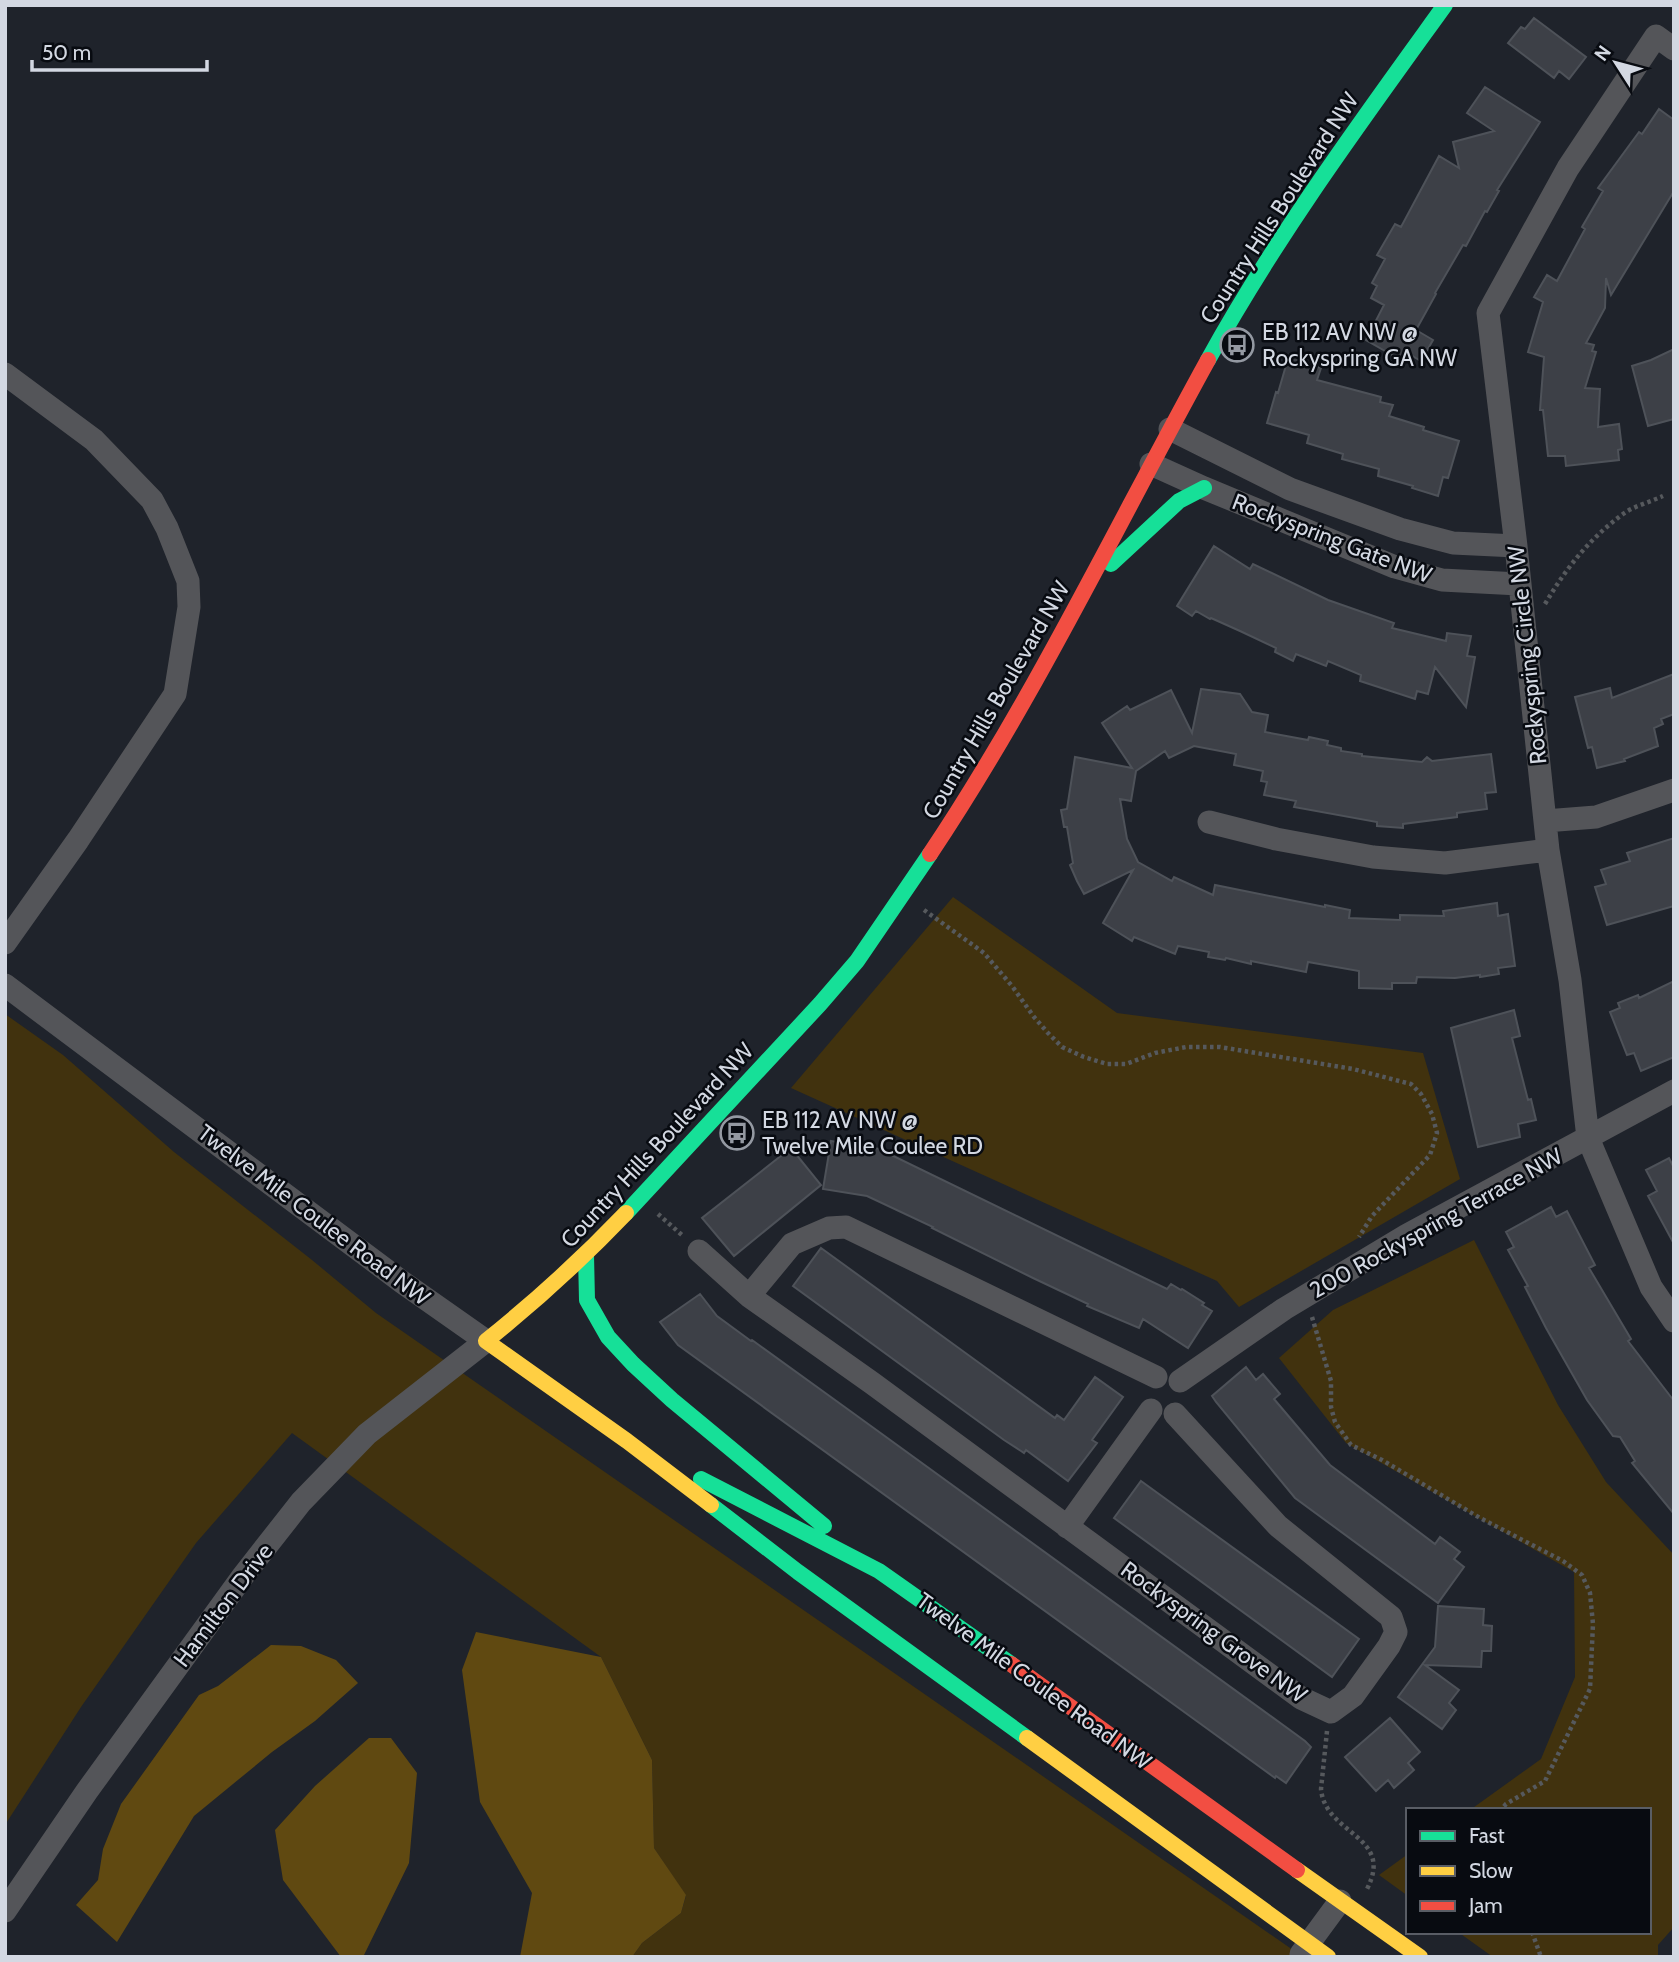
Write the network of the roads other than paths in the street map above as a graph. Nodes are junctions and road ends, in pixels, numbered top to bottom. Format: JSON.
{"nodes":[{"id":1,"x":1445,"y":5,"type":"edge"},
{"id":2,"x":1674,"y":49,"type":"edge"},
{"id":3,"x":5,"y":374,"type":"edge"},
{"id":4,"x":1170,"y":429,"type":"junction"},
{"id":5,"x":1152,"y":464,"type":"junction"},
{"id":6,"x":1204,"y":488,"type":"junction"},
{"id":7,"x":1516,"y":545,"type":"junction"},
{"id":8,"x":1519,"y":584,"type":"junction"},
{"id":9,"x":1089,"y":585,"type":"junction"},
{"id":10,"x":1674,"y":790,"type":"edge"},
{"id":11,"x":1545,"y":821,"type":"junction"},
{"id":12,"x":1209,"y":822,"type":"dead end"},
{"id":13,"x":1548,"y":850,"type":"junction"},
{"id":14,"x":5,"y":943,"type":"edge"},
{"id":15,"x":5,"y":985,"type":"edge"},
{"id":16,"x":1674,"y":1091,"type":"edge"},
{"id":17,"x":1588,"y":1138,"type":"junction"},
{"id":18,"x":699,"y":1251,"type":"road end"},
{"id":19,"x":586,"y":1255,"type":"junction"},
{"id":20,"x":749,"y":1296,"type":"junction"},
{"id":21,"x":1674,"y":1321,"type":"edge"},
{"id":22,"x":486,"y":1341,"type":"junction"},
{"id":23,"x":1156,"y":1377,"type":"junction"},
{"id":24,"x":1180,"y":1381,"type":"junction"},
{"id":25,"x":1151,"y":1410,"type":"junction"},
{"id":26,"x":1175,"y":1414,"type":"junction"},
{"id":27,"x":627,"y":1441,"type":"junction"},
{"id":28,"x":1068,"y":1527,"type":"junction"},
{"id":29,"x":879,"y":1571,"type":"junction"},
{"id":30,"x":1347,"y":1906,"type":"junction"},
{"id":31,"x":5,"y":1911,"type":"edge"},
{"id":32,"x":1312,"y":1952,"type":"edge"},
{"id":33,"x":1420,"y":1957,"type":"edge"}],
"edges":[{"from":1,"to":4,"type":"main road","name":"Country Hills Boulevard NW"},
{"from":2,"to":7,"type":"street","name":"Rockyspring Circle NW"},
{"from":3,"to":14,"type":"street"},
{"from":4,"to":5,"type":"main road","name":"Country Hills Boulevard NW"},
{"from":4,"to":7,"type":"street","name":"Rockyspring Gate NW"},
{"from":5,"to":6,"type":"street","name":"Rockyspring Gate NW"},
{"from":5,"to":9,"type":"main road","name":"Country Hills Boulevard NW"},
{"from":6,"to":8,"type":"street","name":"Rockyspring Gate NW"},
{"from":6,"to":9,"type":"main road"},
{"from":7,"to":8,"type":"street","name":"Rockyspring Circle NW"},
{"from":8,"to":11,"type":"street","name":"Rockyspring Circle NW"},
{"from":9,"to":19,"type":"main road","name":"Country Hills Boulevard NW"},
{"from":10,"to":11,"type":"street"},
{"from":11,"to":13,"type":"street","name":"Rockyspring Circle NW"},
{"from":12,"to":13,"type":"street"},
{"from":13,"to":17,"type":"street","name":"Rockyspring Circle NW"},
{"from":15,"to":22,"type":"street","name":"Twelve Mile Coulee Road NW"},
{"from":16,"to":17,"type":"street","name":"200 Rockyspring Terrace NW"},
{"from":17,"to":21,"type":"street","name":"Rockyspring Circle NW"},
{"from":17,"to":24,"type":"street","name":"200 Rockyspring Terrace NW"},
{"from":18,"to":20,"type":"street","name":"Rockyspring Grove NW"},
{"from":19,"to":22,"type":"main road","name":"Country Hills Boulevard NW"},
{"from":19,"to":29,"type":"main road"},
{"from":20,"to":23,"type":"street"},
{"from":20,"to":28,"type":"street","name":"Rockyspring Grove NW"},
{"from":22,"to":27,"type":"main road","name":"Twelve Mile Coulee Road NW"},
{"from":22,"to":31,"type":"street","name":"Hamilton Drive"},
{"from":23,"to":24,"type":"street"},
{"from":23,"to":25,"type":"street"},
{"from":24,"to":26,"type":"street"},
{"from":25,"to":26,"type":"street"},
{"from":25,"to":28,"type":"street"},
{"from":26,"to":28,"type":"street","name":"Rockyspring Grove NW"},
{"from":27,"to":29,"type":"main road","name":"Twelve Mile Coulee Road NW"},
{"from":27,"to":32,"type":"main road","name":"Twelve Mile Coulee Road NW"},
{"from":29,"to":30,"type":"main road","name":"Twelve Mile Coulee Road NW"},
{"from":30,"to":32,"type":"street"},
{"from":30,"to":33,"type":"main road","name":"Twelve Mile Coulee Road NW"}]}
